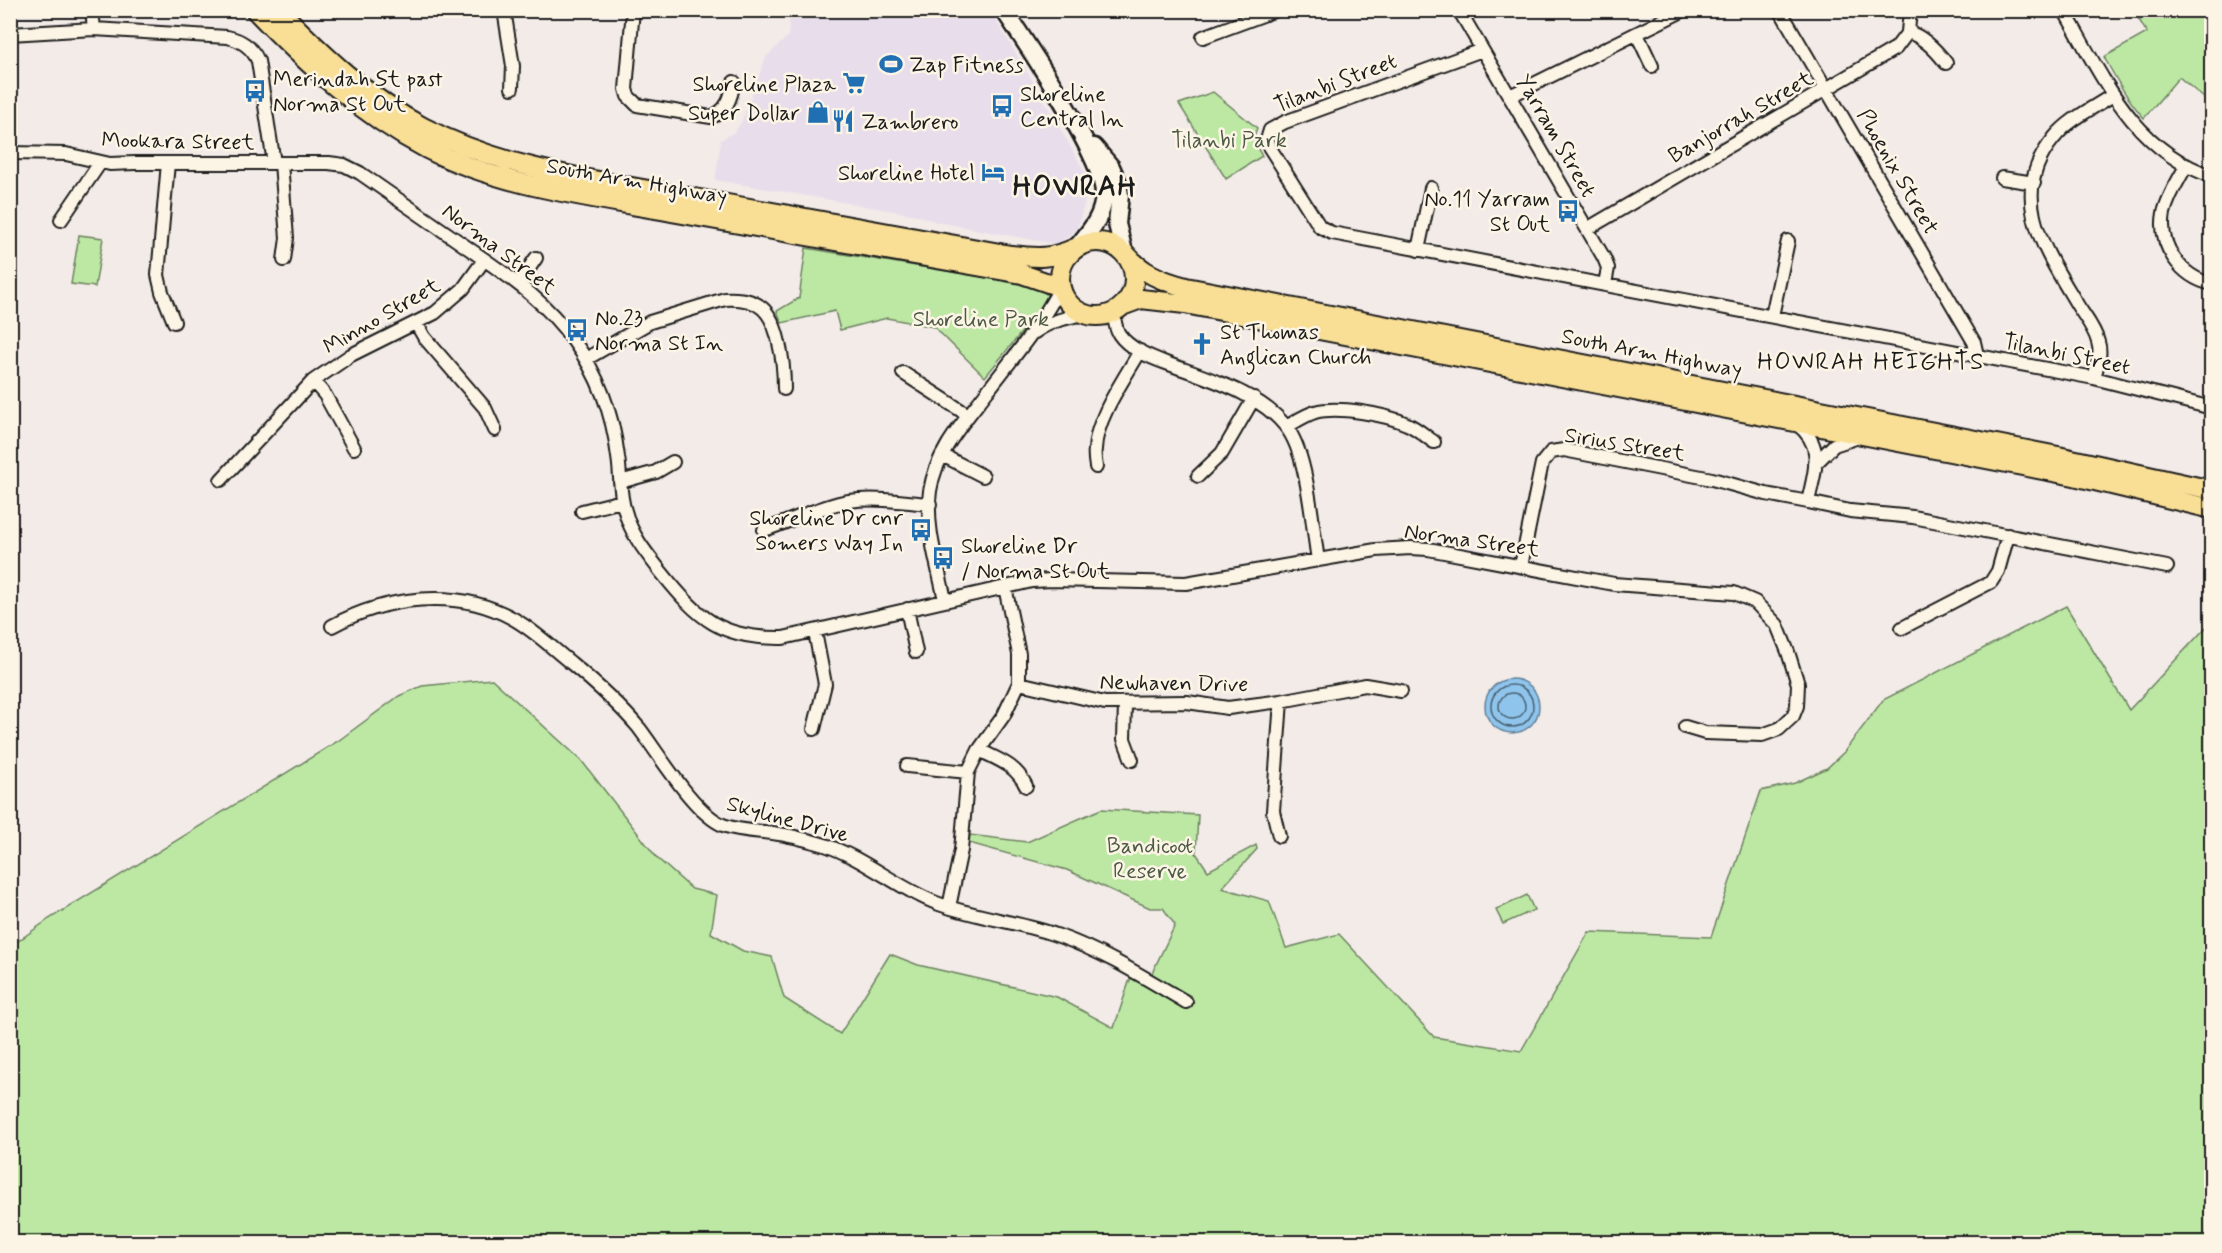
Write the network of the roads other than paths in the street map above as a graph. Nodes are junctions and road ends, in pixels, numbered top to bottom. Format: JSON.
{"nodes":[{"id":1,"x":92,"y":10,"type":"edge"},
{"id":2,"x":255,"y":10,"type":"edge"},
{"id":3,"x":279,"y":10,"type":"edge"},
{"id":4,"x":504,"y":10,"type":"edge"},
{"id":5,"x":633,"y":10,"type":"edge"},
{"id":6,"x":1276,"y":10,"type":"edge"},
{"id":7,"x":1459,"y":10,"type":"edge"},
{"id":8,"x":1684,"y":10,"type":"edge"},
{"id":9,"x":1780,"y":10,"type":"edge"},
{"id":10,"x":1910,"y":10,"type":"edge"},
{"id":11,"x":2064,"y":10,"type":"edge"},
{"id":12,"x":1006,"y":12,"type":"edge"},
{"id":13,"x":94,"y":29,"type":"junction"},
{"id":14,"x":1908,"y":32,"type":"junction"},
{"id":15,"x":10,"y":34,"type":"edge"},
{"id":16,"x":1637,"y":34,"type":"junction"},
{"id":17,"x":1203,"y":37,"type":"dead end"},
{"id":18,"x":1482,"y":50,"type":"junction"},
{"id":19,"x":1946,"y":63,"type":"dead end"},
{"id":20,"x":1652,"y":66,"type":"dead end"},
{"id":21,"x":734,"y":82,"type":"dead end"},
{"id":22,"x":512,"y":88,"type":"dead end"},
{"id":23,"x":1827,"y":90,"type":"junction"},
{"id":24,"x":2113,"y":94,"type":"junction"},
{"id":25,"x":1510,"y":96,"type":"junction"},
{"id":26,"x":1081,"y":133,"type":"junction"},
{"id":27,"x":10,"y":153,"type":"edge"},
{"id":28,"x":100,"y":163,"type":"junction"},
{"id":29,"x":168,"y":163,"type":"junction"},
{"id":30,"x":277,"y":163,"type":"junction"},
{"id":31,"x":2186,"y":166,"type":"junction"},
{"id":32,"x":2211,"y":176,"type":"edge"},
{"id":33,"x":2002,"y":178,"type":"dead end"},
{"id":34,"x":2034,"y":183,"type":"junction"},
{"id":35,"x":1431,"y":188,"type":"dead end"},
{"id":36,"x":61,"y":220,"type":"dead end"},
{"id":37,"x":1587,"y":230,"type":"junction"},
{"id":38,"x":1788,"y":241,"type":"dead end"},
{"id":39,"x":1076,"y":248,"type":"junction"},
{"id":40,"x":1418,"y":250,"type":"junction"},
{"id":41,"x":1125,"y":253,"type":"junction"},
{"id":42,"x":536,"y":258,"type":"dead end"},
{"id":43,"x":284,"y":260,"type":"dead end"},
{"id":44,"x":484,"y":260,"type":"junction"},
{"id":45,"x":519,"y":283,"type":"junction"},
{"id":46,"x":1605,"y":284,"type":"junction"},
{"id":47,"x":2211,"y":284,"type":"edge"},
{"id":48,"x":1060,"y":287,"type":"junction"},
{"id":49,"x":1118,"y":309,"type":"junction"},
{"id":50,"x":1083,"y":314,"type":"junction"},
{"id":51,"x":1772,"y":316,"type":"junction"},
{"id":52,"x":174,"y":322,"type":"dead end"},
{"id":53,"x":416,"y":323,"type":"junction"},
{"id":54,"x":1028,"y":337,"type":"junction"},
{"id":55,"x":1140,"y":351,"type":"junction"},
{"id":56,"x":1977,"y":355,"type":"junction"},
{"id":57,"x":586,"y":359,"type":"junction"},
{"id":58,"x":903,"y":373,"type":"dead end"},
{"id":59,"x":2094,"y":378,"type":"junction"},
{"id":60,"x":313,"y":381,"type":"junction"},
{"id":61,"x":784,"y":389,"type":"dead end"},
{"id":62,"x":1254,"y":398,"type":"junction"},
{"id":63,"x":2211,"y":408,"type":"edge"},
{"id":64,"x":968,"y":415,"type":"junction"},
{"id":65,"x":1793,"y":422,"type":"junction"},
{"id":66,"x":1286,"y":427,"type":"junction"},
{"id":67,"x":495,"y":430,"type":"dead end"},
{"id":68,"x":1865,"y":436,"type":"junction"},
{"id":69,"x":1434,"y":442,"type":"dead end"},
{"id":70,"x":354,"y":448,"type":"dead end"},
{"id":71,"x":942,"y":456,"type":"junction"},
{"id":72,"x":674,"y":462,"type":"dead end"},
{"id":73,"x":1815,"y":464,"type":"junction"},
{"id":74,"x":1096,"y":467,"type":"dead end"},
{"id":75,"x":983,"y":476,"type":"dead end"},
{"id":76,"x":1198,"y":476,"type":"dead end"},
{"id":77,"x":221,"y":480,"type":"dead end"},
{"id":78,"x":620,"y":482,"type":"junction"},
{"id":79,"x":2211,"y":490,"type":"edge"},
{"id":80,"x":622,"y":501,"type":"junction"},
{"id":81,"x":1808,"y":502,"type":"junction"},
{"id":82,"x":930,"y":504,"type":"junction"},
{"id":83,"x":2211,"y":509,"type":"edge"},
{"id":84,"x":582,"y":511,"type":"dead end"},
{"id":85,"x":764,"y":530,"type":"dead end"},
{"id":86,"x":2008,"y":535,"type":"junction"},
{"id":87,"x":1318,"y":560,"type":"junction"},
{"id":88,"x":1521,"y":566,"type":"junction"},
{"id":89,"x":2167,"y":567,"type":"dead end"},
{"id":90,"x":1005,"y":587,"type":"junction"},
{"id":91,"x":945,"y":600,"type":"junction"},
{"id":92,"x":907,"y":609,"type":"junction"},
{"id":93,"x":332,"y":627,"type":"dead end"},
{"id":94,"x":1902,"y":628,"type":"dead end"},
{"id":95,"x":815,"y":632,"type":"junction"},
{"id":96,"x":916,"y":652,"type":"dead end"},
{"id":97,"x":1019,"y":682,"type":"junction"},
{"id":98,"x":1401,"y":692,"type":"dead end"},
{"id":99,"x":1281,"y":701,"type":"junction"},
{"id":100,"x":1125,"y":705,"type":"junction"},
{"id":101,"x":1685,"y":727,"type":"dead end"},
{"id":102,"x":814,"y":729,"type":"dead end"},
{"id":103,"x":979,"y":750,"type":"junction"},
{"id":104,"x":1132,"y":760,"type":"dead end"},
{"id":105,"x":907,"y":766,"type":"dead end"},
{"id":106,"x":968,"y":772,"type":"junction"},
{"id":107,"x":1026,"y":786,"type":"dead end"},
{"id":108,"x":1279,"y":836,"type":"dead end"},
{"id":109,"x":949,"y":907,"type":"junction"},
{"id":110,"x":1186,"y":1002,"type":"dead end"}],
"edges":[{"from":1,"to":13,"type":"street"},
{"from":2,"to":48,"type":"main road","name":"South Arm Highway"},
{"from":3,"to":39,"type":"main road","name":"South Arm Highway"},
{"from":4,"to":22,"type":"street"},
{"from":5,"to":21,"type":"street"},
{"from":6,"to":17,"type":"street"},
{"from":7,"to":18,"type":"street","name":"Yarram Street"},
{"from":8,"to":16,"type":"street"},
{"from":9,"to":23,"type":"street","name":"Phoenix Street"},
{"from":10,"to":14,"type":"street"},
{"from":11,"to":24,"type":"street"},
{"from":12,"to":26,"type":"main road"},
{"from":13,"to":15,"type":"street"},
{"from":13,"to":30,"type":"street"},
{"from":14,"to":19,"type":"street"},
{"from":14,"to":23,"type":"street","name":"Banjorrah Street"},
{"from":16,"to":20,"type":"street"},
{"from":16,"to":25,"type":"street"},
{"from":18,"to":25,"type":"street","name":"Yarram Street"},
{"from":18,"to":40,"type":"street","name":"Tilanbi Street"},
{"from":23,"to":37,"type":"street","name":"Banjorrah Street"},
{"from":23,"to":56,"type":"street","name":"Phoenix Street"},
{"from":24,"to":31,"type":"street"},
{"from":24,"to":34,"type":"street"},
{"from":25,"to":37,"type":"street","name":"Yarram Street"},
{"from":26,"to":39,"type":"main road"},
{"from":26,"to":41,"type":"main road"},
{"from":27,"to":28,"type":"street","name":"Mookara Street"},
{"from":28,"to":29,"type":"street","name":"Mookara Street"},
{"from":28,"to":36,"type":"street"},
{"from":29,"to":30,"type":"street","name":"Mookara Street"},
{"from":29,"to":52,"type":"street"},
{"from":30,"to":43,"type":"street"},
{"from":30,"to":44,"type":"street","name":"Norma Street"},
{"from":31,"to":32,"type":"street"},
{"from":31,"to":47,"type":"street"},
{"from":33,"to":34,"type":"street"},
{"from":34,"to":59,"type":"street"},
{"from":35,"to":40,"type":"street"},
{"from":37,"to":46,"type":"street","name":"Yarram Street"},
{"from":38,"to":51,"type":"street"},
{"from":39,"to":41,"type":"main road"},
{"from":39,"to":48,"type":"main road"},
{"from":40,"to":46,"type":"street","name":"Tilanbi Street"},
{"from":41,"to":49,"type":"main road"},
{"from":41,"to":79,"type":"main road","name":"South Arm Highway"},
{"from":42,"to":45,"type":"street"},
{"from":44,"to":45,"type":"street","name":"Norma Street"},
{"from":44,"to":53,"type":"street","name":"Minno Street"},
{"from":45,"to":57,"type":"street","name":"Norma Street"},
{"from":46,"to":51,"type":"street","name":"Tilanbi Street"},
{"from":48,"to":50,"type":"main road"},
{"from":48,"to":54,"type":"street"},
{"from":49,"to":50,"type":"main road"},
{"from":49,"to":55,"type":"street"},
{"from":49,"to":65,"type":"main road","name":"South Arm Highway"},
{"from":50,"to":54,"type":"street"},
{"from":51,"to":56,"type":"street","name":"Tilanbi Street"},
{"from":53,"to":60,"type":"street","name":"Minno Street"},
{"from":53,"to":67,"type":"street"},
{"from":54,"to":64,"type":"street"},
{"from":55,"to":62,"type":"street"},
{"from":55,"to":74,"type":"street"},
{"from":56,"to":59,"type":"street","name":"Tilanbi Street"},
{"from":57,"to":61,"type":"street"},
{"from":57,"to":78,"type":"street","name":"Norma Street"},
{"from":58,"to":64,"type":"street"},
{"from":59,"to":63,"type":"street","name":"Tilanbi Street"},
{"from":60,"to":70,"type":"street"},
{"from":60,"to":77,"type":"street","name":"Minno Street"},
{"from":62,"to":66,"type":"street"},
{"from":62,"to":76,"type":"street"},
{"from":64,"to":71,"type":"street"},
{"from":65,"to":68,"type":"main road","name":"South Arm Highway"},
{"from":65,"to":73,"type":"street"},
{"from":66,"to":69,"type":"street"},
{"from":66,"to":87,"type":"street"},
{"from":68,"to":73,"type":"street"},
{"from":68,"to":83,"type":"main road","name":"South Arm Highway"},
{"from":71,"to":75,"type":"street"},
{"from":71,"to":82,"type":"street"},
{"from":72,"to":78,"type":"street"},
{"from":73,"to":81,"type":"street"},
{"from":78,"to":80,"type":"street","name":"Norma Street"},
{"from":80,"to":84,"type":"street"},
{"from":80,"to":95,"type":"street","name":"Norma Street"},
{"from":81,"to":86,"type":"street","name":"Sirius Street"},
{"from":81,"to":88,"type":"street","name":"Sirius Street"},
{"from":82,"to":85,"type":"street"},
{"from":82,"to":91,"type":"street"},
{"from":86,"to":89,"type":"street","name":"Sirius Street"},
{"from":86,"to":94,"type":"street"},
{"from":87,"to":88,"type":"street","name":"Norma Street"},
{"from":87,"to":90,"type":"street","name":"Norma Street"},
{"from":88,"to":101,"type":"street","name":"Norma Street"},
{"from":90,"to":91,"type":"street","name":"Norma Street"},
{"from":90,"to":97,"type":"street"},
{"from":91,"to":92,"type":"street","name":"Norma Street"},
{"from":92,"to":95,"type":"street","name":"Norma Street"},
{"from":92,"to":96,"type":"street"},
{"from":93,"to":109,"type":"street","name":"Skyline Drive"},
{"from":95,"to":102,"type":"street"},
{"from":97,"to":100,"type":"street","name":"Newhaven Drive"},
{"from":97,"to":103,"type":"street"},
{"from":98,"to":99,"type":"street","name":"Newhaven Drive"},
{"from":99,"to":100,"type":"street","name":"Newhaven Drive"},
{"from":99,"to":108,"type":"street"},
{"from":100,"to":104,"type":"street"},
{"from":103,"to":106,"type":"street"},
{"from":103,"to":107,"type":"street"},
{"from":105,"to":106,"type":"street"},
{"from":106,"to":109,"type":"street"},
{"from":109,"to":110,"type":"street","name":"Skyline Drive"}]}
